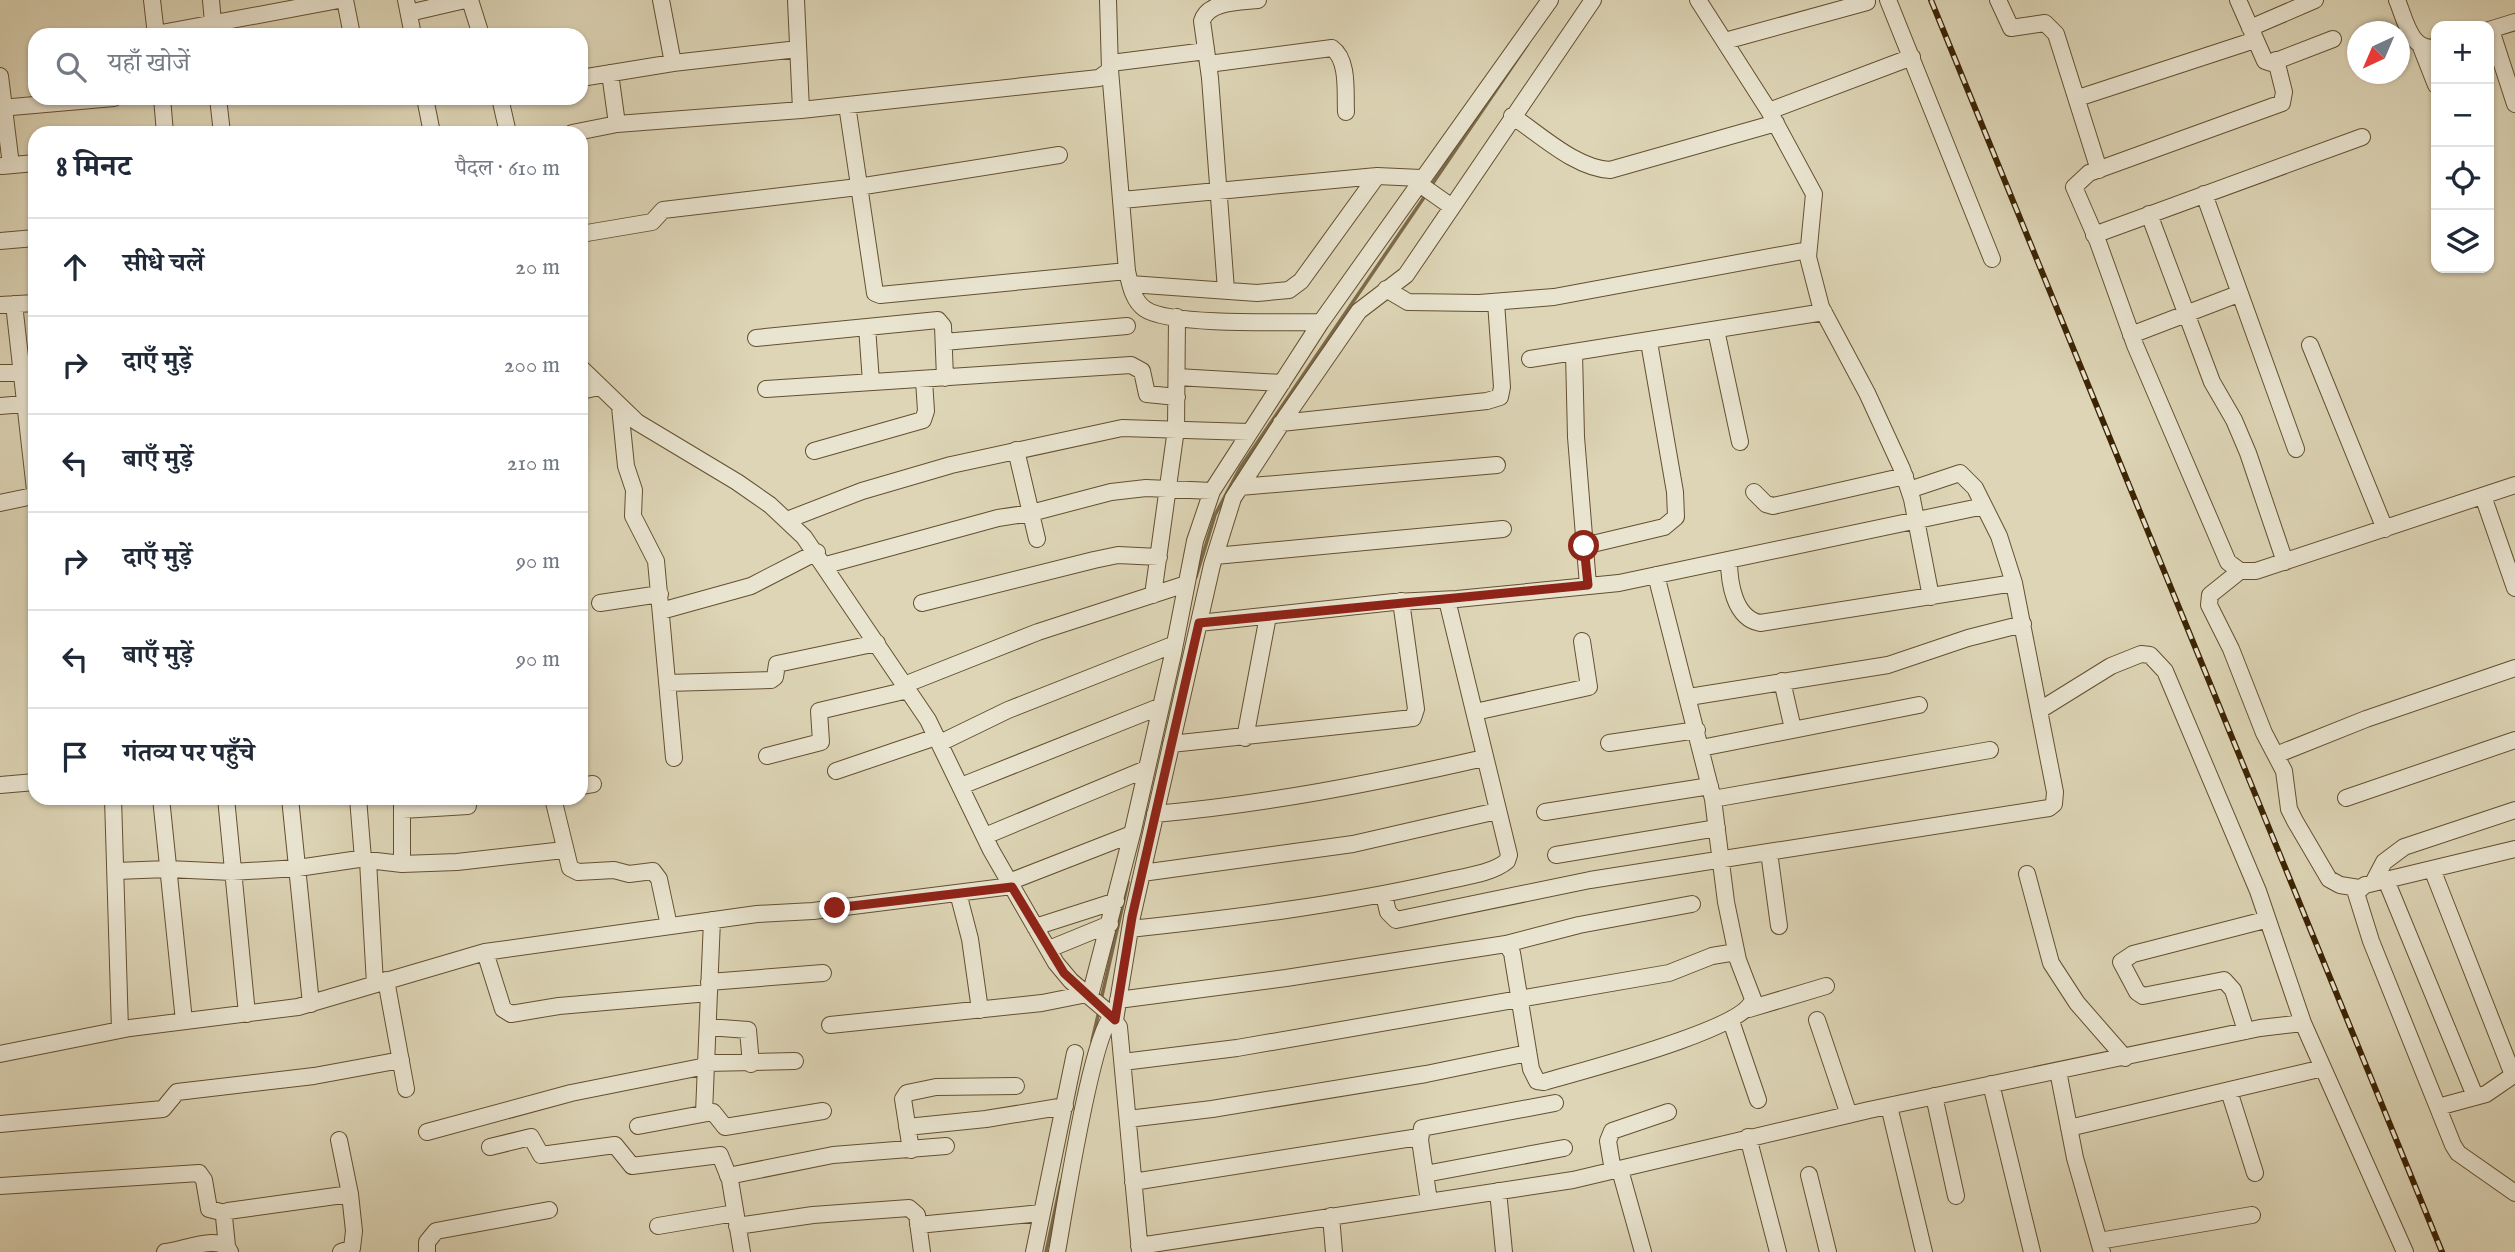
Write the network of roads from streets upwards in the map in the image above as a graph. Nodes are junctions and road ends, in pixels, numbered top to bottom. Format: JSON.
{"nodes":[{"id":1,"x":152,"y":0,"type":"edge"},
{"id":2,"x":211,"y":0,"type":"edge"},
{"id":3,"x":339,"y":0,"type":"edge"},
{"id":4,"x":345,"y":0,"type":"edge"},
{"id":5,"x":465,"y":0,"type":"edge"},
{"id":6,"x":470,"y":0,"type":"edge"},
{"id":7,"x":661,"y":0,"type":"edge"},
{"id":8,"x":796,"y":0,"type":"edge"},
{"id":9,"x":1108,"y":0,"type":"edge"},
{"id":10,"x":1258,"y":0,"type":"edge"},
{"id":11,"x":1550,"y":0,"type":"edge"},
{"id":12,"x":1593,"y":0,"type":"edge"},
{"id":13,"x":1698,"y":0,"type":"edge"},
{"id":14,"x":1888,"y":0,"type":"edge"},
{"id":15,"x":1998,"y":0,"type":"edge"},
{"id":16,"x":2238,"y":0,"type":"edge"},
{"id":17,"x":2315,"y":0,"type":"edge"},
{"id":18,"x":2397,"y":0,"type":"edge"},
{"id":19,"x":1867,"y":2,"type":"dead end"},
{"id":20,"x":1215,"y":3,"type":"edge"},
{"id":21,"x":407,"y":7,"type":"edge"},
{"id":22,"x":2515,"y":22,"type":"edge"},
{"id":23,"x":214,"y":23,"type":"junction"},
{"id":24,"x":155,"y":28,"type":"edge"},
{"id":25,"x":188,"y":28,"type":"edge"},
{"id":26,"x":351,"y":28,"type":"edge"},
{"id":27,"x":412,"y":28,"type":"edge"},
{"id":28,"x":479,"y":28,"type":"edge"},
{"id":29,"x":2494,"y":29,"type":"edge"},
{"id":30,"x":2252,"y":34,"type":"junction"},
{"id":31,"x":2333,"y":39,"type":"dead end"},
{"id":32,"x":1726,"y":41,"type":"junction"},
{"id":33,"x":2494,"y":42,"type":"edge"},
{"id":34,"x":2429,"y":47,"type":"edge"},
{"id":35,"x":798,"y":49,"type":"junction"},
{"id":36,"x":1912,"y":57,"type":"junction"},
{"id":37,"x":1207,"y":58,"type":"junction"},
{"id":38,"x":2276,"y":61,"type":"junction"},
{"id":39,"x":673,"y":63,"type":"junction"},
{"id":40,"x":1111,"y":66,"type":"junction"},
{"id":41,"x":610,"y":73,"type":"junction"},
{"id":42,"x":0,"y":76,"type":"edge"},
{"id":43,"x":588,"y":77,"type":"edge"},
{"id":44,"x":2436,"y":84,"type":"edge"},
{"id":45,"x":2078,"y":98,"type":"junction"},
{"id":46,"x":2515,"y":104,"type":"edge"},
{"id":47,"x":36,"y":105,"type":"edge"},
{"id":48,"x":163,"y":105,"type":"edge"},
{"id":49,"x":219,"y":105,"type":"edge"},
{"id":50,"x":426,"y":105,"type":"edge"},
{"id":51,"x":502,"y":105,"type":"edge"},
{"id":52,"x":847,"y":105,"type":"junction"},
{"id":53,"x":2,"y":108,"type":"edge"},
{"id":54,"x":801,"y":110,"type":"junction"},
{"id":55,"x":1346,"y":112,"type":"dead end"},
{"id":56,"x":1512,"y":116,"type":"junction"},
{"id":57,"x":1773,"y":117,"type":"junction"},
{"id":58,"x":617,"y":124,"type":"junction"},
{"id":59,"x":164,"y":126,"type":"edge"},
{"id":60,"x":221,"y":126,"type":"edge"},
{"id":61,"x":431,"y":126,"type":"edge"},
{"id":62,"x":506,"y":126,"type":"edge"},
{"id":63,"x":588,"y":130,"type":"edge"},
{"id":64,"x":2362,"y":137,"type":"dead end"},
{"id":65,"x":1059,"y":155,"type":"dead end"},
{"id":66,"x":28,"y":164,"type":"edge"},
{"id":67,"x":5,"y":166,"type":"edge"},
{"id":68,"x":2099,"y":170,"type":"junction"},
{"id":69,"x":1377,"y":176,"type":"junction"},
{"id":70,"x":1425,"y":186,"type":"junction"},
{"id":71,"x":858,"y":187,"type":"junction"},
{"id":72,"x":1218,"y":191,"type":"junction"},
{"id":73,"x":2204,"y":194,"type":"junction"},
{"id":74,"x":1122,"y":200,"type":"junction"},
{"id":75,"x":1452,"y":207,"type":"junction"},
{"id":76,"x":2149,"y":214,"type":"junction"},
{"id":77,"x":588,"y":233,"type":"edge"},
{"id":78,"x":2094,"y":235,"type":"junction"},
{"id":79,"x":28,"y":239,"type":"edge"},
{"id":80,"x":0,"y":241,"type":"edge"},
{"id":81,"x":1808,"y":250,"type":"junction"},
{"id":82,"x":1992,"y":259,"type":"dead end"},
{"id":83,"x":1128,"y":277,"type":"junction"},
{"id":84,"x":1386,"y":289,"type":"junction"},
{"id":85,"x":1226,"y":290,"type":"junction"},
{"id":86,"x":2238,"y":294,"type":"junction"},
{"id":87,"x":1496,"y":302,"type":"junction"},
{"id":88,"x":28,"y":304,"type":"edge"},
{"id":89,"x":7,"y":305,"type":"edge"},
{"id":90,"x":1824,"y":312,"type":"junction"},
{"id":91,"x":2186,"y":314,"type":"junction"},
{"id":92,"x":1177,"y":317,"type":"junction"},
{"id":93,"x":1321,"y":322,"type":"junction"},
{"id":94,"x":1127,"y":326,"type":"dead end"},
{"id":95,"x":867,"y":327,"type":"junction"},
{"id":96,"x":1716,"y":330,"type":"junction"},
{"id":97,"x":2131,"y":335,"type":"junction"},
{"id":98,"x":756,"y":338,"type":"dead end"},
{"id":99,"x":944,"y":342,"type":"junction"},
{"id":100,"x":1649,"y":342,"type":"junction"},
{"id":101,"x":2310,"y":345,"type":"dead end"},
{"id":102,"x":1574,"y":353,"type":"junction"},
{"id":103,"x":1530,"y":359,"type":"dead end"},
{"id":104,"x":0,"y":373,"type":"edge"},
{"id":105,"x":28,"y":373,"type":"edge"},
{"id":106,"x":588,"y":375,"type":"edge"},
{"id":107,"x":1177,"y":377,"type":"junction"},
{"id":108,"x":946,"y":378,"type":"junction"},
{"id":109,"x":923,"y":380,"type":"junction"},
{"id":110,"x":871,"y":382,"type":"junction"},
{"id":111,"x":1282,"y":383,"type":"junction"},
{"id":112,"x":599,"y":387,"type":"junction"},
{"id":113,"x":588,"y":389,"type":"edge"},
{"id":114,"x":766,"y":389,"type":"dead end"},
{"id":115,"x":1177,"y":397,"type":"junction"},
{"id":116,"x":24,"y":404,"type":"junction"},
{"id":117,"x":0,"y":406,"type":"edge"},
{"id":118,"x":620,"y":407,"type":"junction"},
{"id":119,"x":1281,"y":423,"type":"junction"},
{"id":120,"x":1176,"y":429,"type":"junction"},
{"id":121,"x":1249,"y":432,"type":"junction"},
{"id":122,"x":28,"y":433,"type":"edge"},
{"id":123,"x":1740,"y":442,"type":"dead end"},
{"id":124,"x":2296,"y":449,"type":"dead end"},
{"id":125,"x":1016,"y":450,"type":"junction"},
{"id":126,"x":814,"y":451,"type":"dead end"},
{"id":127,"x":1497,"y":465,"type":"dead end"},
{"id":128,"x":1907,"y":483,"type":"junction"},
{"id":129,"x":2515,"y":485,"type":"edge"},
{"id":130,"x":1240,"y":487,"type":"junction"},
{"id":131,"x":1169,"y":489,"type":"junction"},
{"id":132,"x":1212,"y":491,"type":"junction"},
{"id":133,"x":1754,"y":492,"type":"dead end"},
{"id":134,"x":2483,"y":496,"type":"junction"},
{"id":135,"x":28,"y":498,"type":"edge"},
{"id":136,"x":0,"y":503,"type":"edge"},
{"id":137,"x":1984,"y":506,"type":"junction"},
{"id":138,"x":1031,"y":513,"type":"junction"},
{"id":139,"x":787,"y":520,"type":"junction"},
{"id":140,"x":1916,"y":521,"type":"junction"},
{"id":141,"x":1503,"y":528,"type":"dead end"},
{"id":142,"x":2385,"y":529,"type":"junction"},
{"id":143,"x":1037,"y":539,"type":"dead end"},
{"id":144,"x":1584,"y":546,"type":"junction"},
{"id":145,"x":1215,"y":556,"type":"junction"},
{"id":146,"x":1159,"y":557,"type":"junction"},
{"id":147,"x":821,"y":559,"type":"junction"},
{"id":148,"x":1729,"y":560,"type":"junction"},
{"id":149,"x":2284,"y":562,"type":"junction"},
{"id":150,"x":2240,"y":572,"type":"junction"},
{"id":151,"x":1657,"y":575,"type":"junction"},
{"id":152,"x":2014,"y":583,"type":"junction"},
{"id":153,"x":1186,"y":584,"type":"junction"},
{"id":154,"x":1588,"y":585,"type":"junction"},
{"id":155,"x":2515,"y":588,"type":"edge"},
{"id":156,"x":660,"y":594,"type":"junction"},
{"id":157,"x":1153,"y":595,"type":"junction"},
{"id":158,"x":1931,"y":597,"type":"junction"},
{"id":159,"x":1447,"y":600,"type":"junction"},
{"id":160,"x":1401,"y":601,"type":"junction"},
{"id":161,"x":600,"y":603,"type":"dead end"},
{"id":162,"x":922,"y":603,"type":"dead end"},
{"id":163,"x":662,"y":611,"type":"junction"},
{"id":164,"x":1268,"y":615,"type":"junction"},
{"id":165,"x":1199,"y":623,"type":"junction"},
{"id":166,"x":2024,"y":624,"type":"junction"},
{"id":167,"x":1582,"y":641,"type":"dead end"},
{"id":168,"x":877,"y":643,"type":"junction"},
{"id":169,"x":1175,"y":644,"type":"junction"},
{"id":170,"x":2515,"y":668,"type":"edge"},
{"id":171,"x":1782,"y":681,"type":"junction"},
{"id":172,"x":667,"y":683,"type":"junction"},
{"id":173,"x":906,"y":688,"type":"junction"},
{"id":174,"x":1689,"y":697,"type":"junction"},
{"id":175,"x":1919,"y":705,"type":"dead end"},
{"id":176,"x":1159,"y":707,"type":"junction"},
{"id":177,"x":2040,"y":710,"type":"junction"},
{"id":178,"x":1475,"y":712,"type":"junction"},
{"id":179,"x":1793,"y":729,"type":"junction"},
{"id":180,"x":1697,"y":730,"type":"junction"},
{"id":181,"x":1245,"y":738,"type":"junction"},
{"id":182,"x":938,"y":740,"type":"junction"},
{"id":183,"x":2515,"y":740,"type":"edge"},
{"id":184,"x":1609,"y":743,"type":"dead end"},
{"id":185,"x":1171,"y":744,"type":"junction"},
{"id":186,"x":1701,"y":748,"type":"junction"},
{"id":187,"x":1990,"y":750,"type":"dead end"},
{"id":188,"x":767,"y":755,"type":"dead end"},
{"id":189,"x":2276,"y":755,"type":"junction"},
{"id":190,"x":674,"y":758,"type":"dead end"},
{"id":191,"x":1484,"y":758,"type":"junction"},
{"id":192,"x":1146,"y":769,"type":"junction"},
{"id":193,"x":836,"y":771,"type":"dead end"},
{"id":194,"x":28,"y":783,"type":"edge"},
{"id":195,"x":0,"y":785,"type":"edge"},
{"id":196,"x":961,"y":786,"type":"junction"},
{"id":197,"x":1712,"y":792,"type":"junction"},
{"id":198,"x":2346,"y":798,"type":"dead end"},
{"id":199,"x":113,"y":805,"type":"edge"},
{"id":200,"x":162,"y":805,"type":"edge"},
{"id":201,"x":227,"y":805,"type":"edge"},
{"id":202,"x":291,"y":805,"type":"edge"},
{"id":203,"x":359,"y":805,"type":"edge"},
{"id":204,"x":402,"y":805,"type":"edge"},
{"id":205,"x":435,"y":805,"type":"edge"},
{"id":206,"x":554,"y":805,"type":"edge"},
{"id":207,"x":468,"y":806,"type":"dead end"},
{"id":208,"x":2515,"y":810,"type":"edge"},
{"id":209,"x":1497,"y":811,"type":"junction"},
{"id":210,"x":1545,"y":812,"type":"dead end"},
{"id":211,"x":1155,"y":814,"type":"junction"},
{"id":212,"x":1717,"y":828,"type":"junction"},
{"id":213,"x":1132,"y":834,"type":"junction"},
{"id":214,"x":985,"y":836,"type":"junction"},
{"id":215,"x":2515,"y":849,"type":"edge"},
{"id":216,"x":564,"y":850,"type":"junction"},
{"id":217,"x":1769,"y":852,"type":"junction"},
{"id":218,"x":1556,"y":855,"type":"dead end"},
{"id":219,"x":366,"y":860,"type":"junction"},
{"id":220,"x":1722,"y":860,"type":"junction"},
{"id":221,"x":402,"y":864,"type":"junction"},
{"id":222,"x":298,"y":868,"type":"junction"},
{"id":223,"x":168,"y":869,"type":"junction"},
{"id":224,"x":2432,"y":869,"type":"junction"},
{"id":225,"x":116,"y":871,"type":"junction"},
{"id":226,"x":232,"y":872,"type":"junction"},
{"id":227,"x":1142,"y":873,"type":"junction"},
{"id":228,"x":2027,"y":874,"type":"dead end"},
{"id":229,"x":1011,"y":884,"type":"junction"},
{"id":230,"x":2373,"y":884,"type":"junction"},
{"id":231,"x":958,"y":893,"type":"junction"},
{"id":232,"x":1384,"y":895,"type":"junction"},
{"id":233,"x":1116,"y":901,"type":"junction"},
{"id":234,"x":1692,"y":904,"type":"dead end"},
{"id":235,"x":712,"y":920,"type":"junction"},
{"id":236,"x":2265,"y":920,"type":"junction"},
{"id":237,"x":1110,"y":924,"type":"junction"},
{"id":238,"x":669,"y":926,"type":"junction"},
{"id":239,"x":1779,"y":926,"type":"dead end"},
{"id":240,"x":1035,"y":927,"type":"junction"},
{"id":241,"x":1130,"y":929,"type":"junction"},
{"id":242,"x":1506,"y":944,"type":"junction"},
{"id":243,"x":1048,"y":950,"type":"junction"},
{"id":244,"x":485,"y":952,"type":"junction"},
{"id":245,"x":1736,"y":952,"type":"junction"},
{"id":246,"x":823,"y":973,"type":"dead end"},
{"id":247,"x":381,"y":982,"type":"junction"},
{"id":248,"x":1826,"y":986,"type":"dead end"},
{"id":249,"x":709,"y":988,"type":"junction"},
{"id":250,"x":1090,"y":996,"type":"junction"},
{"id":251,"x":1519,"y":999,"type":"junction"},
{"id":252,"x":311,"y":1004,"type":"junction"},
{"id":253,"x":1749,"y":1009,"type":"junction"},
{"id":254,"x":980,"y":1010,"type":"junction"},
{"id":255,"x":1114,"y":1013,"type":"junction"},
{"id":256,"x":247,"y":1014,"type":"junction"},
{"id":257,"x":1817,"y":1020,"type":"dead end"},
{"id":258,"x":184,"y":1021,"type":"junction"},
{"id":259,"x":1731,"y":1021,"type":"junction"},
{"id":260,"x":2303,"y":1023,"type":"junction"},
{"id":261,"x":831,"y":1025,"type":"dead end"},
{"id":262,"x":708,"y":1027,"type":"junction"},
{"id":263,"x":120,"y":1030,"type":"junction"},
{"id":264,"x":2246,"y":1031,"type":"junction"},
{"id":265,"x":1075,"y":1053,"type":"dead end"},
{"id":266,"x":1528,"y":1053,"type":"junction"},
{"id":267,"x":0,"y":1054,"type":"edge"},
{"id":268,"x":2125,"y":1058,"type":"junction"},
{"id":269,"x":401,"y":1060,"type":"junction"},
{"id":270,"x":795,"y":1061,"type":"dead end"},
{"id":271,"x":1123,"y":1062,"type":"junction"},
{"id":272,"x":751,"y":1064,"type":"junction"},
{"id":273,"x":706,"y":1065,"type":"junction"},
{"id":274,"x":2323,"y":1068,"type":"junction"},
{"id":275,"x":2058,"y":1071,"type":"junction"},
{"id":276,"x":2514,"y":1074,"type":"edge"},
{"id":277,"x":1991,"y":1084,"type":"junction"},
{"id":278,"x":1016,"y":1086,"type":"dead end"},
{"id":279,"x":406,"y":1088,"type":"dead end"},
{"id":280,"x":2229,"y":1091,"type":"junction"},
{"id":281,"x":1934,"y":1096,"type":"junction"},
{"id":282,"x":2475,"y":1097,"type":"junction"},
{"id":283,"x":1758,"y":1100,"type":"dead end"},
{"id":284,"x":1555,"y":1103,"type":"dead end"},
{"id":285,"x":1065,"y":1106,"type":"junction"},
{"id":286,"x":1889,"y":1106,"type":"junction"},
{"id":287,"x":2438,"y":1107,"type":"junction"},
{"id":288,"x":823,"y":1111,"type":"dead end"},
{"id":289,"x":1668,"y":1112,"type":"dead end"},
{"id":290,"x":704,"y":1114,"type":"junction"},
{"id":291,"x":1849,"y":1115,"type":"junction"},
{"id":292,"x":1128,"y":1119,"type":"junction"},
{"id":293,"x":0,"y":1124,"type":"edge"},
{"id":294,"x":638,"y":1126,"type":"dead end"},
{"id":295,"x":907,"y":1127,"type":"junction"},
{"id":296,"x":2069,"y":1128,"type":"junction"},
{"id":297,"x":427,"y":1132,"type":"dead end"},
{"id":298,"x":1419,"y":1137,"type":"junction"},
{"id":299,"x":1748,"y":1137,"type":"junction"},
{"id":300,"x":339,"y":1140,"type":"dead end"},
{"id":301,"x":946,"y":1146,"type":"dead end"},
{"id":302,"x":490,"y":1147,"type":"dead end"},
{"id":303,"x":1564,"y":1147,"type":"dead end"},
{"id":304,"x":911,"y":1150,"type":"junction"},
{"id":305,"x":1616,"y":1170,"type":"junction"},
{"id":306,"x":2255,"y":1173,"type":"dead end"},
{"id":307,"x":1425,"y":1174,"type":"junction"},
{"id":308,"x":729,"y":1175,"type":"junction"},
{"id":309,"x":1809,"y":1175,"type":"dead end"},
{"id":310,"x":1133,"y":1182,"type":"junction"},
{"id":311,"x":0,"y":1186,"type":"edge"},
{"id":312,"x":1498,"y":1191,"type":"junction"},
{"id":313,"x":2515,"y":1193,"type":"edge"},
{"id":314,"x":350,"y":1194,"type":"junction"},
{"id":315,"x":1956,"y":1196,"type":"dead end"},
{"id":316,"x":1429,"y":1201,"type":"junction"},
{"id":317,"x":548,"y":1210,"type":"dead end"},
{"id":318,"x":225,"y":1213,"type":"junction"},
{"id":319,"x":1041,"y":1213,"type":"junction"},
{"id":320,"x":2252,"y":1215,"type":"dead end"},
{"id":321,"x":1331,"y":1216,"type":"junction"},
{"id":322,"x":736,"y":1219,"type":"junction"},
{"id":323,"x":918,"y":1225,"type":"junction"},
{"id":324,"x":657,"y":1226,"type":"dead end"},
{"id":325,"x":1215,"y":1235,"type":"junction"},
{"id":326,"x":2100,"y":1247,"type":"edge"},
{"id":327,"x":228,"y":1249,"type":"edge"},
{"id":328,"x":1140,"y":1249,"type":"edge"},
{"id":329,"x":164,"y":1252,"type":"edge"},
{"id":330,"x":341,"y":1252,"type":"edge"},
{"id":331,"x":427,"y":1252,"type":"edge"},
{"id":332,"x":742,"y":1252,"type":"edge"},
{"id":333,"x":922,"y":1252,"type":"edge"},
{"id":334,"x":1034,"y":1252,"type":"edge"},
{"id":335,"x":1057,"y":1252,"type":"edge"},
{"id":336,"x":1220,"y":1252,"type":"edge"},
{"id":337,"x":1334,"y":1252,"type":"edge"},
{"id":338,"x":1504,"y":1252,"type":"edge"},
{"id":339,"x":1643,"y":1252,"type":"edge"},
{"id":340,"x":1778,"y":1252,"type":"edge"},
{"id":341,"x":1828,"y":1252,"type":"edge"},
{"id":342,"x":1924,"y":1252,"type":"edge"},
{"id":343,"x":2032,"y":1252,"type":"edge"},
{"id":344,"x":2405,"y":1252,"type":"edge"}],
"edges":[{"from":1,"to":24,"type":"street"},
{"from":2,"to":23,"type":"street"},
{"from":3,"to":23,"type":"street"},
{"from":4,"to":26,"type":"street"},
{"from":5,"to":21,"type":"street"},
{"from":6,"to":28,"type":"street"},
{"from":7,"to":39,"type":"street"},
{"from":8,"to":35,"type":"street"},
{"from":9,"to":40,"type":"street"},
{"from":10,"to":20,"type":"street"},
{"from":11,"to":70,"type":"street"},
{"from":12,"to":56,"type":"street"},
{"from":13,"to":32,"type":"street"},
{"from":14,"to":36,"type":"street"},
{"from":15,"to":45,"type":"street"},
{"from":16,"to":30,"type":"street"},
{"from":17,"to":30,"type":"street"},
{"from":18,"to":34,"type":"street"},
{"from":19,"to":32,"type":"street"},
{"from":20,"to":37,"type":"street"},
{"from":21,"to":27,"type":"street"},
{"from":22,"to":29,"type":"street"},
{"from":23,"to":25,"type":"street"},
{"from":30,"to":38,"type":"street"},
{"from":30,"to":45,"type":"street"},
{"from":31,"to":38,"type":"street"},
{"from":32,"to":57,"type":"street"},
{"from":33,"to":46,"type":"street"},
{"from":34,"to":44,"type":"street"},
{"from":35,"to":39,"type":"street"},
{"from":35,"to":54,"type":"street"},
{"from":36,"to":57,"type":"street"},
{"from":36,"to":82,"type":"street"},
{"from":37,"to":40,"type":"street"},
{"from":37,"to":55,"type":"street"},
{"from":37,"to":72,"type":"street"},
{"from":38,"to":68,"type":"street"},
{"from":39,"to":41,"type":"street"},
{"from":40,"to":52,"type":"street"},
{"from":40,"to":74,"type":"street"},
{"from":41,"to":43,"type":"street"},
{"from":41,"to":58,"type":"street"},
{"from":42,"to":53,"type":"street"},
{"from":45,"to":68,"type":"street"},
{"from":47,"to":53,"type":"street"},
{"from":48,"to":59,"type":"street"},
{"from":49,"to":60,"type":"street"},
{"from":50,"to":61,"type":"street"},
{"from":51,"to":62,"type":"street"},
{"from":52,"to":54,"type":"street"},
{"from":52,"to":71,"type":"street"},
{"from":53,"to":67,"type":"street"},
{"from":54,"to":58,"type":"street"},
{"from":56,"to":57,"type":"street"},
{"from":56,"to":75,"type":"street"},
{"from":57,"to":81,"type":"street"},
{"from":58,"to":63,"type":"street"},
{"from":64,"to":73,"type":"street"},
{"from":65,"to":71,"type":"street"},
{"from":66,"to":67,"type":"street"},
{"from":68,"to":78,"type":"street"},
{"from":69,"to":70,"type":"street"},
{"from":69,"to":72,"type":"street"},
{"from":69,"to":85,"type":"street"},
{"from":70,"to":75,"type":"street"},
{"from":70,"to":93,"type":"street"},
{"from":71,"to":77,"type":"street"},
{"from":71,"to":83,"type":"street"},
{"from":72,"to":74,"type":"street"},
{"from":72,"to":85,"type":"street"},
{"from":73,"to":76,"type":"street"},
{"from":73,"to":86,"type":"street"},
{"from":74,"to":83,"type":"street"},
{"from":75,"to":84,"type":"street"},
{"from":76,"to":78,"type":"street"},
{"from":76,"to":91,"type":"street"},
{"from":78,"to":97,"type":"street"},
{"from":79,"to":80,"type":"street"},
{"from":81,"to":87,"type":"street"},
{"from":81,"to":90,"type":"street"},
{"from":83,"to":85,"type":"street"},
{"from":83,"to":92,"type":"street"},
{"from":84,"to":87,"type":"street"},
{"from":84,"to":119,"type":"street"},
{"from":86,"to":91,"type":"street"},
{"from":86,"to":124,"type":"street"},
{"from":87,"to":119,"type":"street"},
{"from":88,"to":89,"type":"street"},
{"from":89,"to":105,"type":"street"},
{"from":90,"to":96,"type":"street"},
{"from":90,"to":128,"type":"street"},
{"from":91,"to":97,"type":"street"},
{"from":91,"to":149,"type":"street"},
{"from":92,"to":93,"type":"street"},
{"from":92,"to":107,"type":"street"},
{"from":93,"to":111,"type":"street"},
{"from":94,"to":99,"type":"street"},
{"from":95,"to":98,"type":"street"},
{"from":95,"to":99,"type":"street"},
{"from":95,"to":110,"type":"street"},
{"from":96,"to":100,"type":"street"},
{"from":96,"to":123,"type":"street"},
{"from":97,"to":150,"type":"street"},
{"from":99,"to":108,"type":"street"},
{"from":100,"to":102,"type":"street"},
{"from":100,"to":144,"type":"street"},
{"from":101,"to":142,"type":"street"},
{"from":102,"to":103,"type":"street"},
{"from":102,"to":144,"type":"street"},
{"from":104,"to":105,"type":"street"},
{"from":105,"to":116,"type":"street"},
{"from":106,"to":112,"type":"street"},
{"from":107,"to":111,"type":"street"},
{"from":107,"to":115,"type":"street"},
{"from":108,"to":109,"type":"street"},
{"from":108,"to":115,"type":"street"},
{"from":109,"to":110,"type":"street"},
{"from":109,"to":126,"type":"street"},
{"from":110,"to":114,"type":"street"},
{"from":111,"to":121,"type":"street"},
{"from":112,"to":113,"type":"street"},
{"from":112,"to":118,"type":"street"},
{"from":115,"to":120,"type":"street"},
{"from":116,"to":117,"type":"street"},
{"from":116,"to":122,"type":"street"},
{"from":118,"to":139,"type":"street"},
{"from":118,"to":156,"type":"street"},
{"from":119,"to":130,"type":"street"},
{"from":120,"to":121,"type":"street"},
{"from":120,"to":125,"type":"street"},
{"from":120,"to":131,"type":"street"},
{"from":121,"to":132,"type":"street"},
{"from":125,"to":138,"type":"street"},
{"from":125,"to":139,"type":"street"},
{"from":127,"to":130,"type":"street"},
{"from":128,"to":133,"type":"street"},
{"from":128,"to":137,"type":"street"},
{"from":128,"to":140,"type":"street"},
{"from":129,"to":134,"type":"street"},
{"from":130,"to":145,"type":"street"},
{"from":131,"to":132,"type":"street"},
{"from":131,"to":138,"type":"street"},
{"from":131,"to":146,"type":"street"},
{"from":132,"to":153,"type":"street"},
{"from":134,"to":142,"type":"street"},
{"from":134,"to":155,"type":"street"},
{"from":135,"to":136,"type":"street"},
{"from":137,"to":140,"type":"street"},
{"from":137,"to":152,"type":"street"},
{"from":138,"to":143,"type":"street"},
{"from":138,"to":147,"type":"street"},
{"from":139,"to":147,"type":"street"},
{"from":140,"to":148,"type":"street"},
{"from":140,"to":158,"type":"street"},
{"from":141,"to":145,"type":"street"},
{"from":142,"to":149,"type":"street"},
{"from":144,"to":154,"type":"street"},
{"from":145,"to":165,"type":"street"},
{"from":146,"to":157,"type":"street"},
{"from":146,"to":162,"type":"street"},
{"from":147,"to":163,"type":"street"},
{"from":147,"to":168,"type":"street"},
{"from":148,"to":151,"type":"street"},
{"from":148,"to":158,"type":"street"},
{"from":149,"to":150,"type":"street"},
{"from":150,"to":189,"type":"street"},
{"from":151,"to":154,"type":"street"},
{"from":151,"to":174,"type":"street"},
{"from":152,"to":158,"type":"street"},
{"from":152,"to":166,"type":"street"},
{"from":153,"to":157,"type":"street"},
{"from":153,"to":169,"type":"street"},
{"from":154,"to":159,"type":"street"},
{"from":156,"to":161,"type":"street"},
{"from":156,"to":163,"type":"street"},
{"from":157,"to":173,"type":"street"},
{"from":159,"to":160,"type":"street"},
{"from":159,"to":178,"type":"street"},
{"from":160,"to":164,"type":"street"},
{"from":160,"to":181,"type":"street"},
{"from":163,"to":172,"type":"street"},
{"from":164,"to":165,"type":"street"},
{"from":164,"to":181,"type":"street"},
{"from":165,"to":185,"type":"street"},
{"from":166,"to":171,"type":"street"},
{"from":166,"to":177,"type":"street"},
{"from":167,"to":178,"type":"street"},
{"from":168,"to":172,"type":"street"},
{"from":168,"to":173,"type":"street"},
{"from":169,"to":176,"type":"street"},
{"from":169,"to":182,"type":"street"},
{"from":170,"to":189,"type":"street"},
{"from":171,"to":174,"type":"street"},
{"from":171,"to":179,"type":"street"},
{"from":172,"to":190,"type":"street"},
{"from":173,"to":182,"type":"street"},
{"from":173,"to":188,"type":"street"},
{"from":174,"to":180,"type":"street"},
{"from":175,"to":179,"type":"street"},
{"from":176,"to":192,"type":"street"},
{"from":176,"to":196,"type":"street"},
{"from":177,"to":217,"type":"street"},
{"from":177,"to":236,"type":"street"},
{"from":178,"to":191,"type":"street"},
{"from":179,"to":186,"type":"street"},
{"from":180,"to":184,"type":"street"},
{"from":180,"to":186,"type":"street"},
{"from":181,"to":185,"type":"street"},
{"from":182,"to":193,"type":"street"},
{"from":182,"to":196,"type":"street"},
{"from":183,"to":198,"type":"street"},
{"from":185,"to":211,"type":"street"},
{"from":186,"to":197,"type":"street"},
{"from":187,"to":197,"type":"street"},
{"from":189,"to":230,"type":"street"},
{"from":191,"to":209,"type":"street"},
{"from":191,"to":211,"type":"street"},
{"from":192,"to":213,"type":"street"},
{"from":192,"to":214,"type":"street"},
{"from":194,"to":195,"type":"street"},
{"from":196,"to":214,"type":"street"},
{"from":197,"to":210,"type":"street"},
{"from":197,"to":212,"type":"street"},
{"from":199,"to":225,"type":"street"},
{"from":200,"to":223,"type":"street"},
{"from":201,"to":226,"type":"street"},
{"from":202,"to":222,"type":"street"},
{"from":203,"to":219,"type":"street"},
{"from":204,"to":221,"type":"street"},
{"from":205,"to":207,"type":"street"},
{"from":206,"to":216,"type":"street"},
{"from":208,"to":230,"type":"street"},
{"from":209,"to":227,"type":"street"},
{"from":209,"to":232,"type":"street"},
{"from":211,"to":227,"type":"street"},
{"from":212,"to":218,"type":"street"},
{"from":212,"to":220,"type":"street"},
{"from":213,"to":229,"type":"street"},
{"from":213,"to":233,"type":"street"},
{"from":214,"to":229,"type":"street"},
{"from":215,"to":224,"type":"street"},
{"from":216,"to":221,"type":"street"},
{"from":216,"to":238,"type":"street"},
{"from":217,"to":220,"type":"street"},
{"from":217,"to":239,"type":"street"},
{"from":219,"to":221,"type":"street"},
{"from":219,"to":222,"type":"street"},
{"from":219,"to":247,"type":"street"},
{"from":220,"to":232,"type":"street"},
{"from":220,"to":245,"type":"street"},
{"from":222,"to":226,"type":"street"},
{"from":222,"to":252,"type":"street"},
{"from":223,"to":225,"type":"street"},
{"from":223,"to":226,"type":"street"},
{"from":223,"to":258,"type":"street"},
{"from":224,"to":230,"type":"street"},
{"from":224,"to":276,"type":"street"},
{"from":225,"to":263,"type":"street"},
{"from":226,"to":256,"type":"street"},
{"from":227,"to":241,"type":"street"},
{"from":228,"to":268,"type":"street"},
{"from":229,"to":231,"type":"street"},
{"from":229,"to":240,"type":"street"},
{"from":230,"to":282,"type":"street"},
{"from":230,"to":287,"type":"street"},
{"from":231,"to":235,"type":"street"},
{"from":231,"to":254,"type":"street"},
{"from":232,"to":241,"type":"street"},
{"from":233,"to":237,"type":"street"},
{"from":233,"to":240,"type":"street"},
{"from":234,"to":242,"type":"street"},
{"from":235,"to":238,"type":"street"},
{"from":235,"to":249,"type":"street"},
{"from":236,"to":260,"type":"street"},
{"from":236,"to":264,"type":"street"},
{"from":237,"to":243,"type":"street"},
{"from":237,"to":250,"type":"street"},
{"from":238,"to":244,"type":"street"},
{"from":240,"to":243,"type":"street"},
{"from":241,"to":255,"type":"street"},
{"from":242,"to":251,"type":"street"},
{"from":242,"to":255,"type":"street"},
{"from":243,"to":250,"type":"street"},
{"from":244,"to":247,"type":"street"},
{"from":244,"to":249,"type":"street"},
{"from":245,"to":251,"type":"street"},
{"from":245,"to":253,"type":"street"},
{"from":246,"to":249,"type":"street"},
{"from":247,"to":252,"type":"street"},
{"from":247,"to":269,"type":"street"},
{"from":248,"to":253,"type":"street"},
{"from":249,"to":262,"type":"street"},
{"from":250,"to":254,"type":"street"},
{"from":250,"to":255,"type":"street"},
{"from":251,"to":266,"type":"street"},
{"from":251,"to":271,"type":"street"},
{"from":252,"to":256,"type":"street"},
{"from":253,"to":259,"type":"street"},
{"from":254,"to":261,"type":"street"},
{"from":255,"to":271,"type":"street"},
{"from":255,"to":335,"type":"street"},
{"from":256,"to":258,"type":"street"},
{"from":257,"to":291,"type":"street"},
{"from":258,"to":263,"type":"street"},
{"from":259,"to":266,"type":"street"},
{"from":259,"to":283,"type":"street"},
{"from":260,"to":264,"type":"street"},
{"from":260,"to":274,"type":"street"},
{"from":262,"to":272,"type":"street"},
{"from":262,"to":273,"type":"street"},
{"from":263,"to":267,"type":"street"},
{"from":264,"to":268,"type":"street"},
{"from":265,"to":285,"type":"street"},
{"from":266,"to":292,"type":"street"},
{"from":268,"to":275,"type":"street"},
{"from":269,"to":279,"type":"street"},
{"from":269,"to":293,"type":"street"},
{"from":270,"to":272,"type":"street"},
{"from":271,"to":292,"type":"street"},
{"from":272,"to":273,"type":"street"},
{"from":273,"to":290,"type":"street"},
{"from":273,"to":297,"type":"street"},
{"from":274,"to":280,"type":"street"},
{"from":274,"to":344,"type":"street"},
{"from":275,"to":277,"type":"street"},
{"from":275,"to":296,"type":"street"},
{"from":276,"to":282,"type":"street"},
{"from":277,"to":281,"type":"street"},
{"from":277,"to":343,"type":"street"},
{"from":278,"to":295,"type":"street"},
{"from":280,"to":296,"type":"street"},
{"from":280,"to":306,"type":"street"},
{"from":281,"to":286,"type":"street"},
{"from":281,"to":315,"type":"street"},
{"from":282,"to":287,"type":"street"},
{"from":284,"to":298,"type":"street"},
{"from":285,"to":295,"type":"street"},
{"from":285,"to":319,"type":"street"},
{"from":286,"to":291,"type":"street"},
{"from":286,"to":342,"type":"street"},
{"from":287,"to":313,"type":"street"},
{"from":288,"to":290,"type":"street"},
{"from":289,"to":305,"type":"street"},
{"from":290,"to":294,"type":"street"},
{"from":291,"to":299,"type":"street"},
{"from":292,"to":310,"type":"street"},
{"from":295,"to":304,"type":"street"},
{"from":296,"to":326,"type":"street"},
{"from":298,"to":307,"type":"street"},
{"from":298,"to":310,"type":"street"},
{"from":299,"to":305,"type":"street"},
{"from":299,"to":340,"type":"street"},
{"from":300,"to":314,"type":"street"},
{"from":301,"to":304,"type":"street"},
{"from":302,"to":308,"type":"street"},
{"from":303,"to":307,"type":"street"},
{"from":304,"to":308,"type":"street"},
{"from":305,"to":312,"type":"street"},
{"from":305,"to":339,"type":"street"},
{"from":307,"to":316,"type":"street"},
{"from":308,"to":322,"type":"street"},
{"from":309,"to":341,"type":"street"},
{"from":310,"to":328,"type":"street"},
{"from":311,"to":318,"type":"street"},
{"from":312,"to":316,"type":"street"},
{"from":312,"to":338,"type":"street"},
{"from":314,"to":318,"type":"street"},
{"from":314,"to":330,"type":"street"},
{"from":316,"to":321,"type":"street"},
{"from":317,"to":331,"type":"street"},
{"from":318,"to":327,"type":"street"},
{"from":319,"to":323,"type":"street"},
{"from":319,"to":334,"type":"street"},
{"from":320,"to":326,"type":"street"},
{"from":321,"to":325,"type":"street"},
{"from":321,"to":337,"type":"street"},
{"from":322,"to":323,"type":"street"},
{"from":322,"to":324,"type":"street"},
{"from":322,"to":332,"type":"street"},
{"from":323,"to":333,"type":"street"},
{"from":325,"to":328,"type":"street"},
{"from":325,"to":336,"type":"street"},
{"from":327,"to":329,"type":"street"}]}
